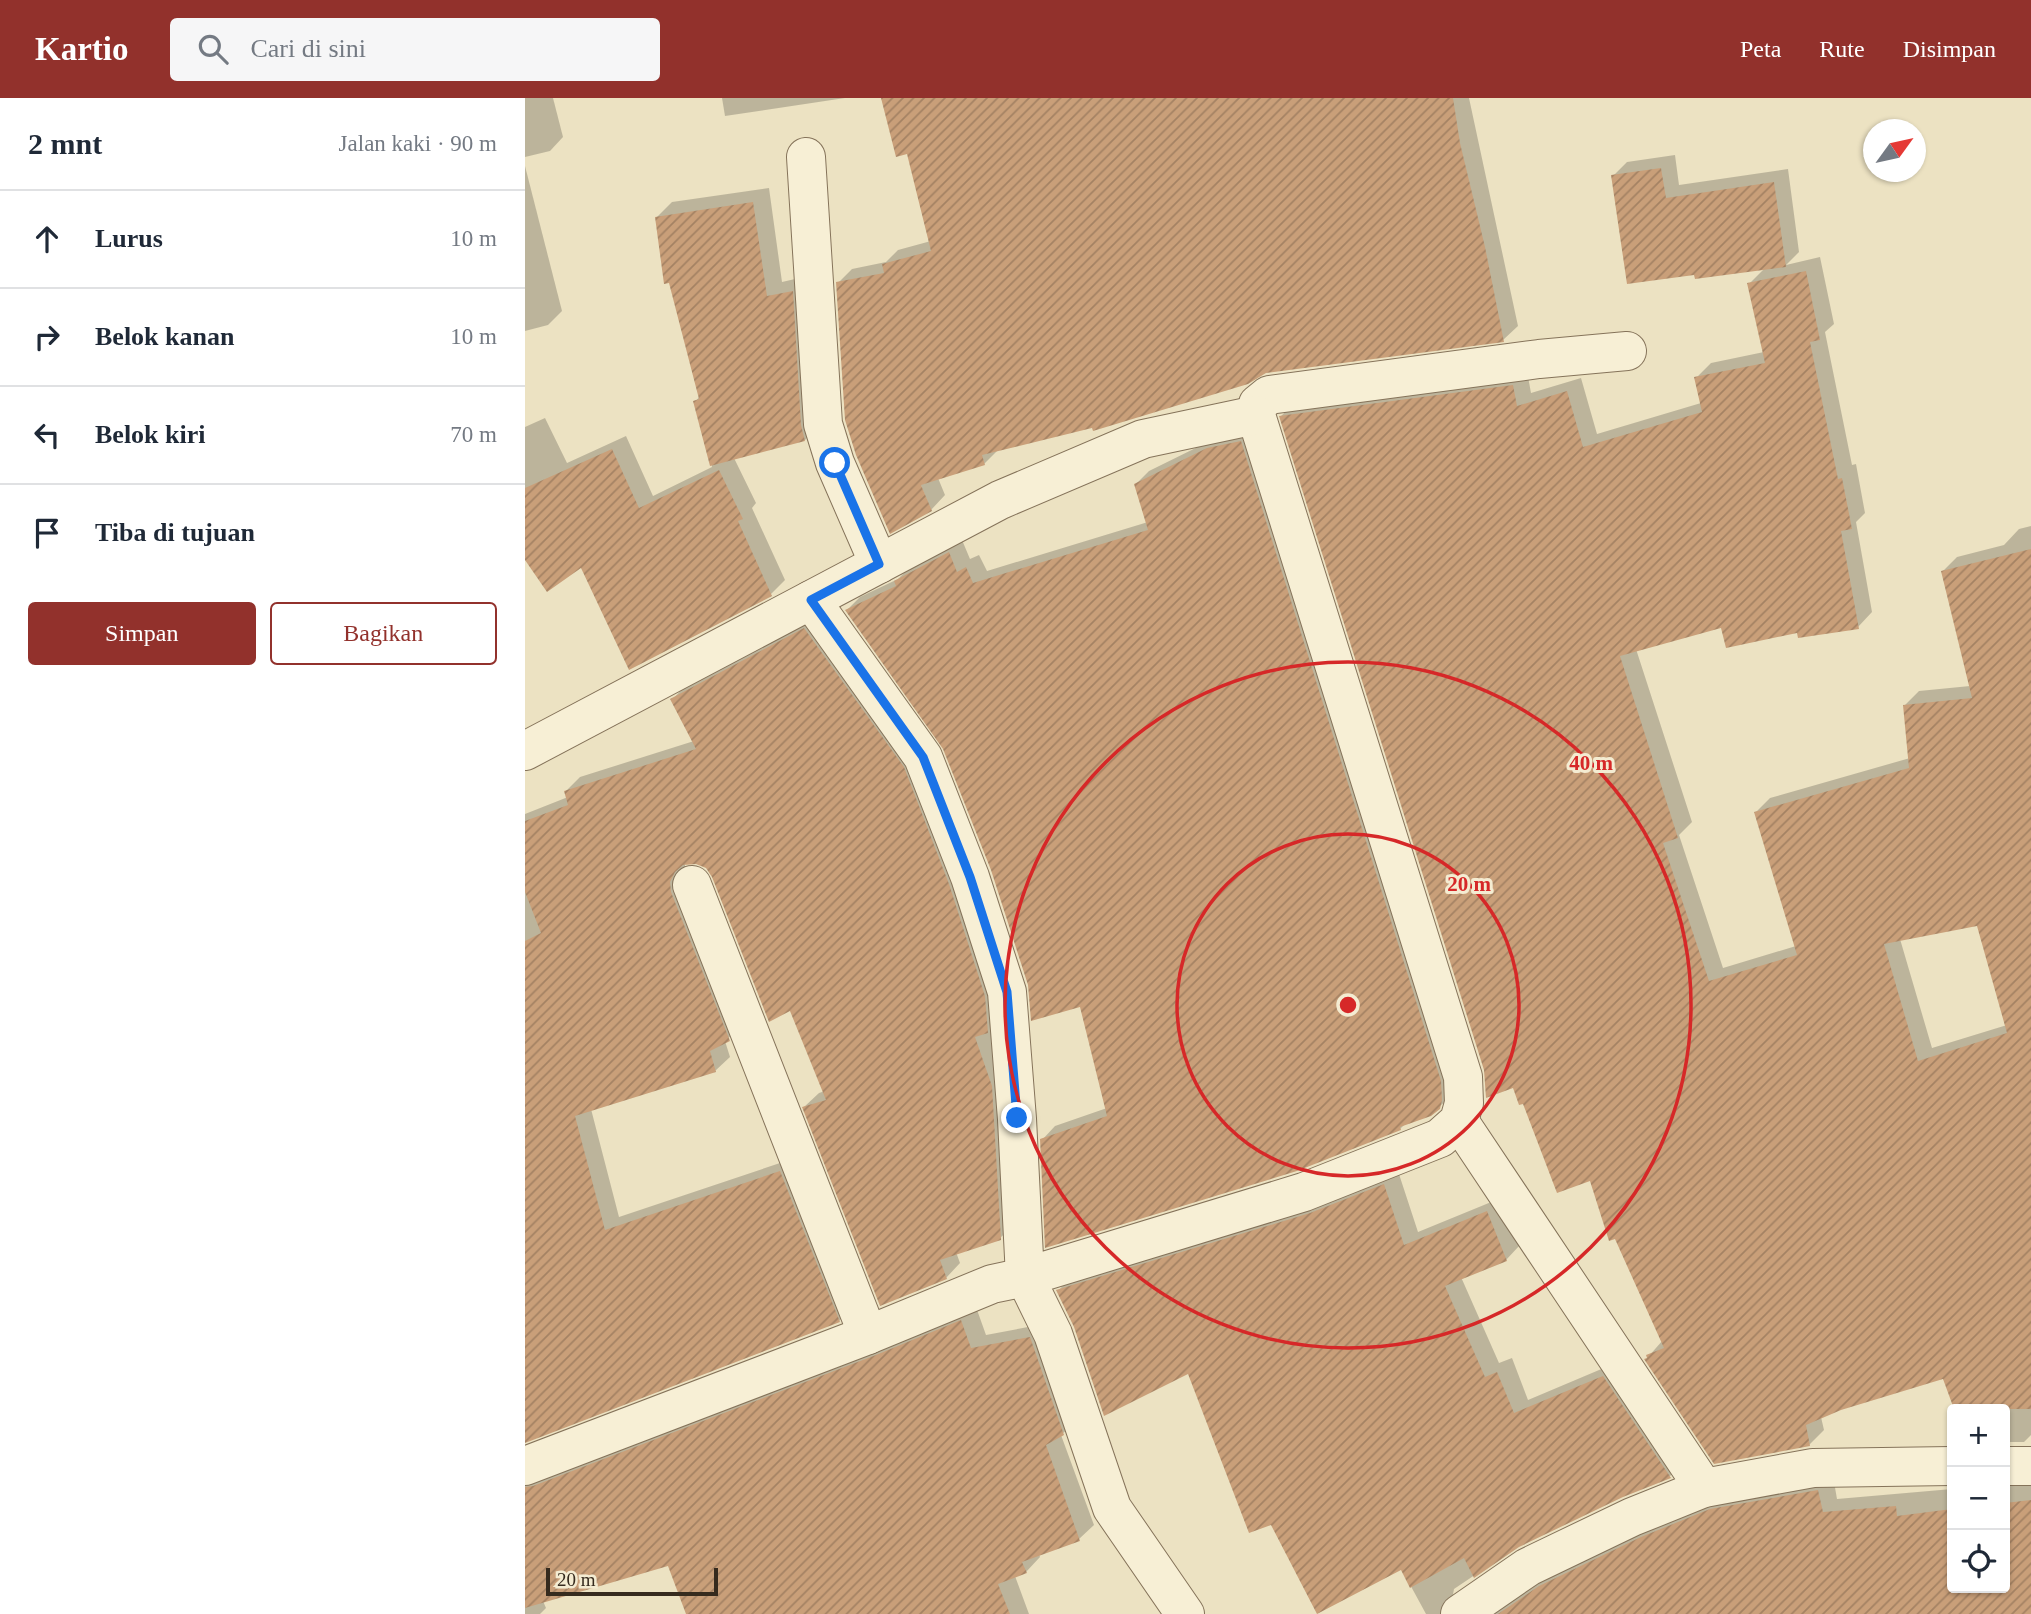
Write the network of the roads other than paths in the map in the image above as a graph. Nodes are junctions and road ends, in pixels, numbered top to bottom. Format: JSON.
{"nodes":[{"id":1,"x":806,"y":157,"type":"dead end"},
{"id":2,"x":1626,"y":351,"type":"dead end"},
{"id":3,"x":1256,"y":415,"type":"junction"},
{"id":4,"x":879,"y":564,"type":"junction"},
{"id":5,"x":811,"y":600,"type":"junction"},
{"id":6,"x":525,"y":751,"type":"edge"},
{"id":7,"x":692,"y":885,"type":"dead end"},
{"id":8,"x":1458,"y":1121,"type":"junction"},
{"id":9,"x":1025,"y":1277,"type":"junction"},
{"id":10,"x":868,"y":1335,"type":"junction"},
{"id":11,"x":525,"y":1466,"type":"edge"},
{"id":12,"x":1947,"y":1466,"type":"edge"},
{"id":13,"x":2010,"y":1466,"type":"edge"},
{"id":14,"x":2031,"y":1466,"type":"edge"},
{"id":15,"x":1705,"y":1488,"type":"junction"},
{"id":16,"x":1185,"y":1614,"type":"edge"},
{"id":17,"x":1460,"y":1614,"type":"edge"}],
"edges":[{"from":1,"to":4,"type":"street"},
{"from":2,"to":3,"type":"street"},
{"from":3,"to":4,"type":"street"},
{"from":3,"to":8,"type":"street"},
{"from":4,"to":5,"type":"street"},
{"from":5,"to":6,"type":"street"},
{"from":5,"to":9,"type":"street"},
{"from":7,"to":10,"type":"street"},
{"from":8,"to":9,"type":"street"},
{"from":8,"to":15,"type":"street"},
{"from":9,"to":10,"type":"street"},
{"from":9,"to":16,"type":"street"},
{"from":10,"to":11,"type":"street"},
{"from":12,"to":15,"type":"street"},
{"from":13,"to":14,"type":"street"},
{"from":15,"to":17,"type":"street"}]}
